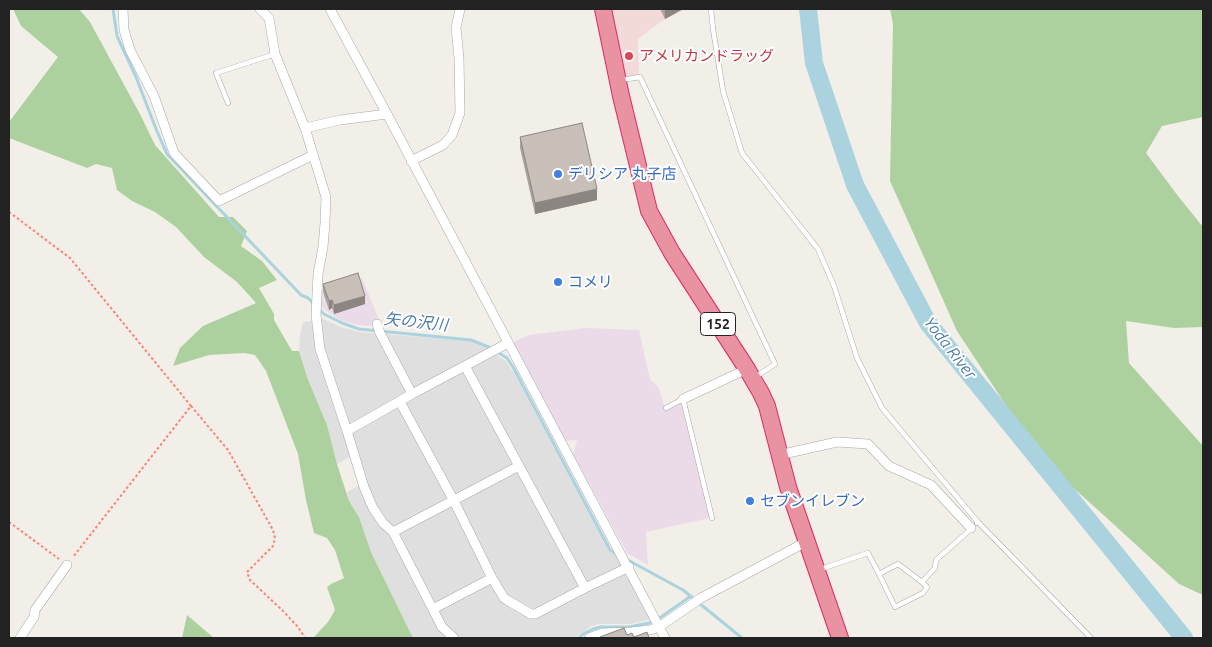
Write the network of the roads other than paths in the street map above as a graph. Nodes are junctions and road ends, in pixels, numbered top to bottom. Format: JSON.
{"nodes":[{"id":1,"x":123,"y":9,"type":"edge"},
{"id":2,"x":260,"y":9,"type":"edge"},
{"id":3,"x":330,"y":9,"type":"edge"},
{"id":4,"x":460,"y":9,"type":"edge"},
{"id":5,"x":603,"y":9,"type":"edge"},
{"id":6,"x":712,"y":9,"type":"edge"},
{"id":7,"x":275,"y":54,"type":"junction"},
{"id":8,"x":618,"y":80,"type":"junction"},
{"id":9,"x":228,"y":103,"type":"dead end"},
{"id":10,"x":387,"y":114,"type":"junction"},
{"id":11,"x":306,"y":128,"type":"junction"},
{"id":12,"x":314,"y":155,"type":"junction"},
{"id":13,"x":412,"y":161,"type":"junction"},
{"id":14,"x":378,"y":328,"type":"dead end"},
{"id":15,"x":508,"y":343,"type":"junction"},
{"id":16,"x":465,"y":366,"type":"junction"},
{"id":17,"x":750,"y":374,"type":"junction"},
{"id":18,"x":412,"y":394,"type":"junction"},
{"id":19,"x":683,"y":400,"type":"junction"},
{"id":20,"x":400,"y":402,"type":"junction"},
{"id":21,"x":666,"y":408,"type":"dead end"},
{"id":22,"x":347,"y":430,"type":"junction"},
{"id":23,"x":779,"y":454,"type":"junction"},
{"id":24,"x":519,"y":466,"type":"junction"},
{"id":25,"x":454,"y":501,"type":"junction"},
{"id":26,"x":712,"y":518,"type":"dead end"},
{"id":27,"x":974,"y":525,"type":"junction"},
{"id":28,"x":393,"y":532,"type":"junction"},
{"id":29,"x":806,"y":542,"type":"junction"},
{"id":30,"x":68,"y":565,"type":"road end"},
{"id":31,"x":627,"y":565,"type":"junction"},
{"id":32,"x":816,"y":570,"type":"junction"},
{"id":33,"x":879,"y":574,"type":"junction"},
{"id":34,"x":492,"y":578,"type":"junction"},
{"id":35,"x":922,"y":582,"type":"junction"},
{"id":36,"x":585,"y":588,"type":"junction"},
{"id":37,"x":433,"y":608,"type":"junction"},
{"id":38,"x":657,"y":622,"type":"junction"},
{"id":39,"x":20,"y":638,"type":"edge"},
{"id":40,"x":454,"y":638,"type":"edge"},
{"id":41,"x":589,"y":638,"type":"edge"},
{"id":42,"x":665,"y":638,"type":"edge"},
{"id":43,"x":840,"y":638,"type":"edge"},
{"id":44,"x":1091,"y":638,"type":"edge"}],
"edges":[{"from":1,"to":12,"type":"street"},
{"from":2,"to":7,"type":"street"},
{"from":3,"to":10,"type":"street"},
{"from":4,"to":13,"type":"street"},
{"from":5,"to":8,"type":"highway","number":"152"},
{"from":6,"to":27,"type":"lane"},
{"from":7,"to":9,"type":"lane"},
{"from":7,"to":11,"type":"street"},
{"from":8,"to":17,"type":"highway","number":"152"},
{"from":8,"to":17,"type":"lane"},
{"from":10,"to":11,"type":"street"},
{"from":10,"to":13,"type":"street"},
{"from":11,"to":12,"type":"street"},
{"from":12,"to":22,"type":"street"},
{"from":13,"to":15,"type":"street"},
{"from":14,"to":18,"type":"street"},
{"from":15,"to":16,"type":"street"},
{"from":15,"to":31,"type":"street"},
{"from":16,"to":18,"type":"street"},
{"from":16,"to":24,"type":"street"},
{"from":17,"to":19,"type":"street"},
{"from":17,"to":23,"type":"highway","number":"152"},
{"from":18,"to":20,"type":"street"},
{"from":19,"to":21,"type":"lane"},
{"from":19,"to":26,"type":"lane"},
{"from":20,"to":22,"type":"street"},
{"from":20,"to":25,"type":"street"},
{"from":22,"to":28,"type":"street"},
{"from":23,"to":27,"type":"street"},
{"from":23,"to":29,"type":"highway","number":"152"},
{"from":24,"to":25,"type":"street"},
{"from":24,"to":36,"type":"street"},
{"from":25,"to":28,"type":"street"},
{"from":25,"to":34,"type":"street"},
{"from":27,"to":35,"type":"lane"},
{"from":27,"to":44,"type":"lane"},
{"from":28,"to":37,"type":"street"},
{"from":29,"to":32,"type":"highway","number":"152"},
{"from":29,"to":38,"type":"street"},
{"from":30,"to":39,"type":"street"},
{"from":31,"to":36,"type":"street"},
{"from":31,"to":38,"type":"street"},
{"from":32,"to":33,"type":"lane"},
{"from":32,"to":43,"type":"highway","number":"152"},
{"from":33,"to":35,"type":"lane"},
{"from":33,"to":35,"type":"lane"},
{"from":34,"to":36,"type":"street"},
{"from":34,"to":37,"type":"street"},
{"from":37,"to":40,"type":"street"},
{"from":38,"to":41,"type":"street"},
{"from":38,"to":42,"type":"street"}]}
